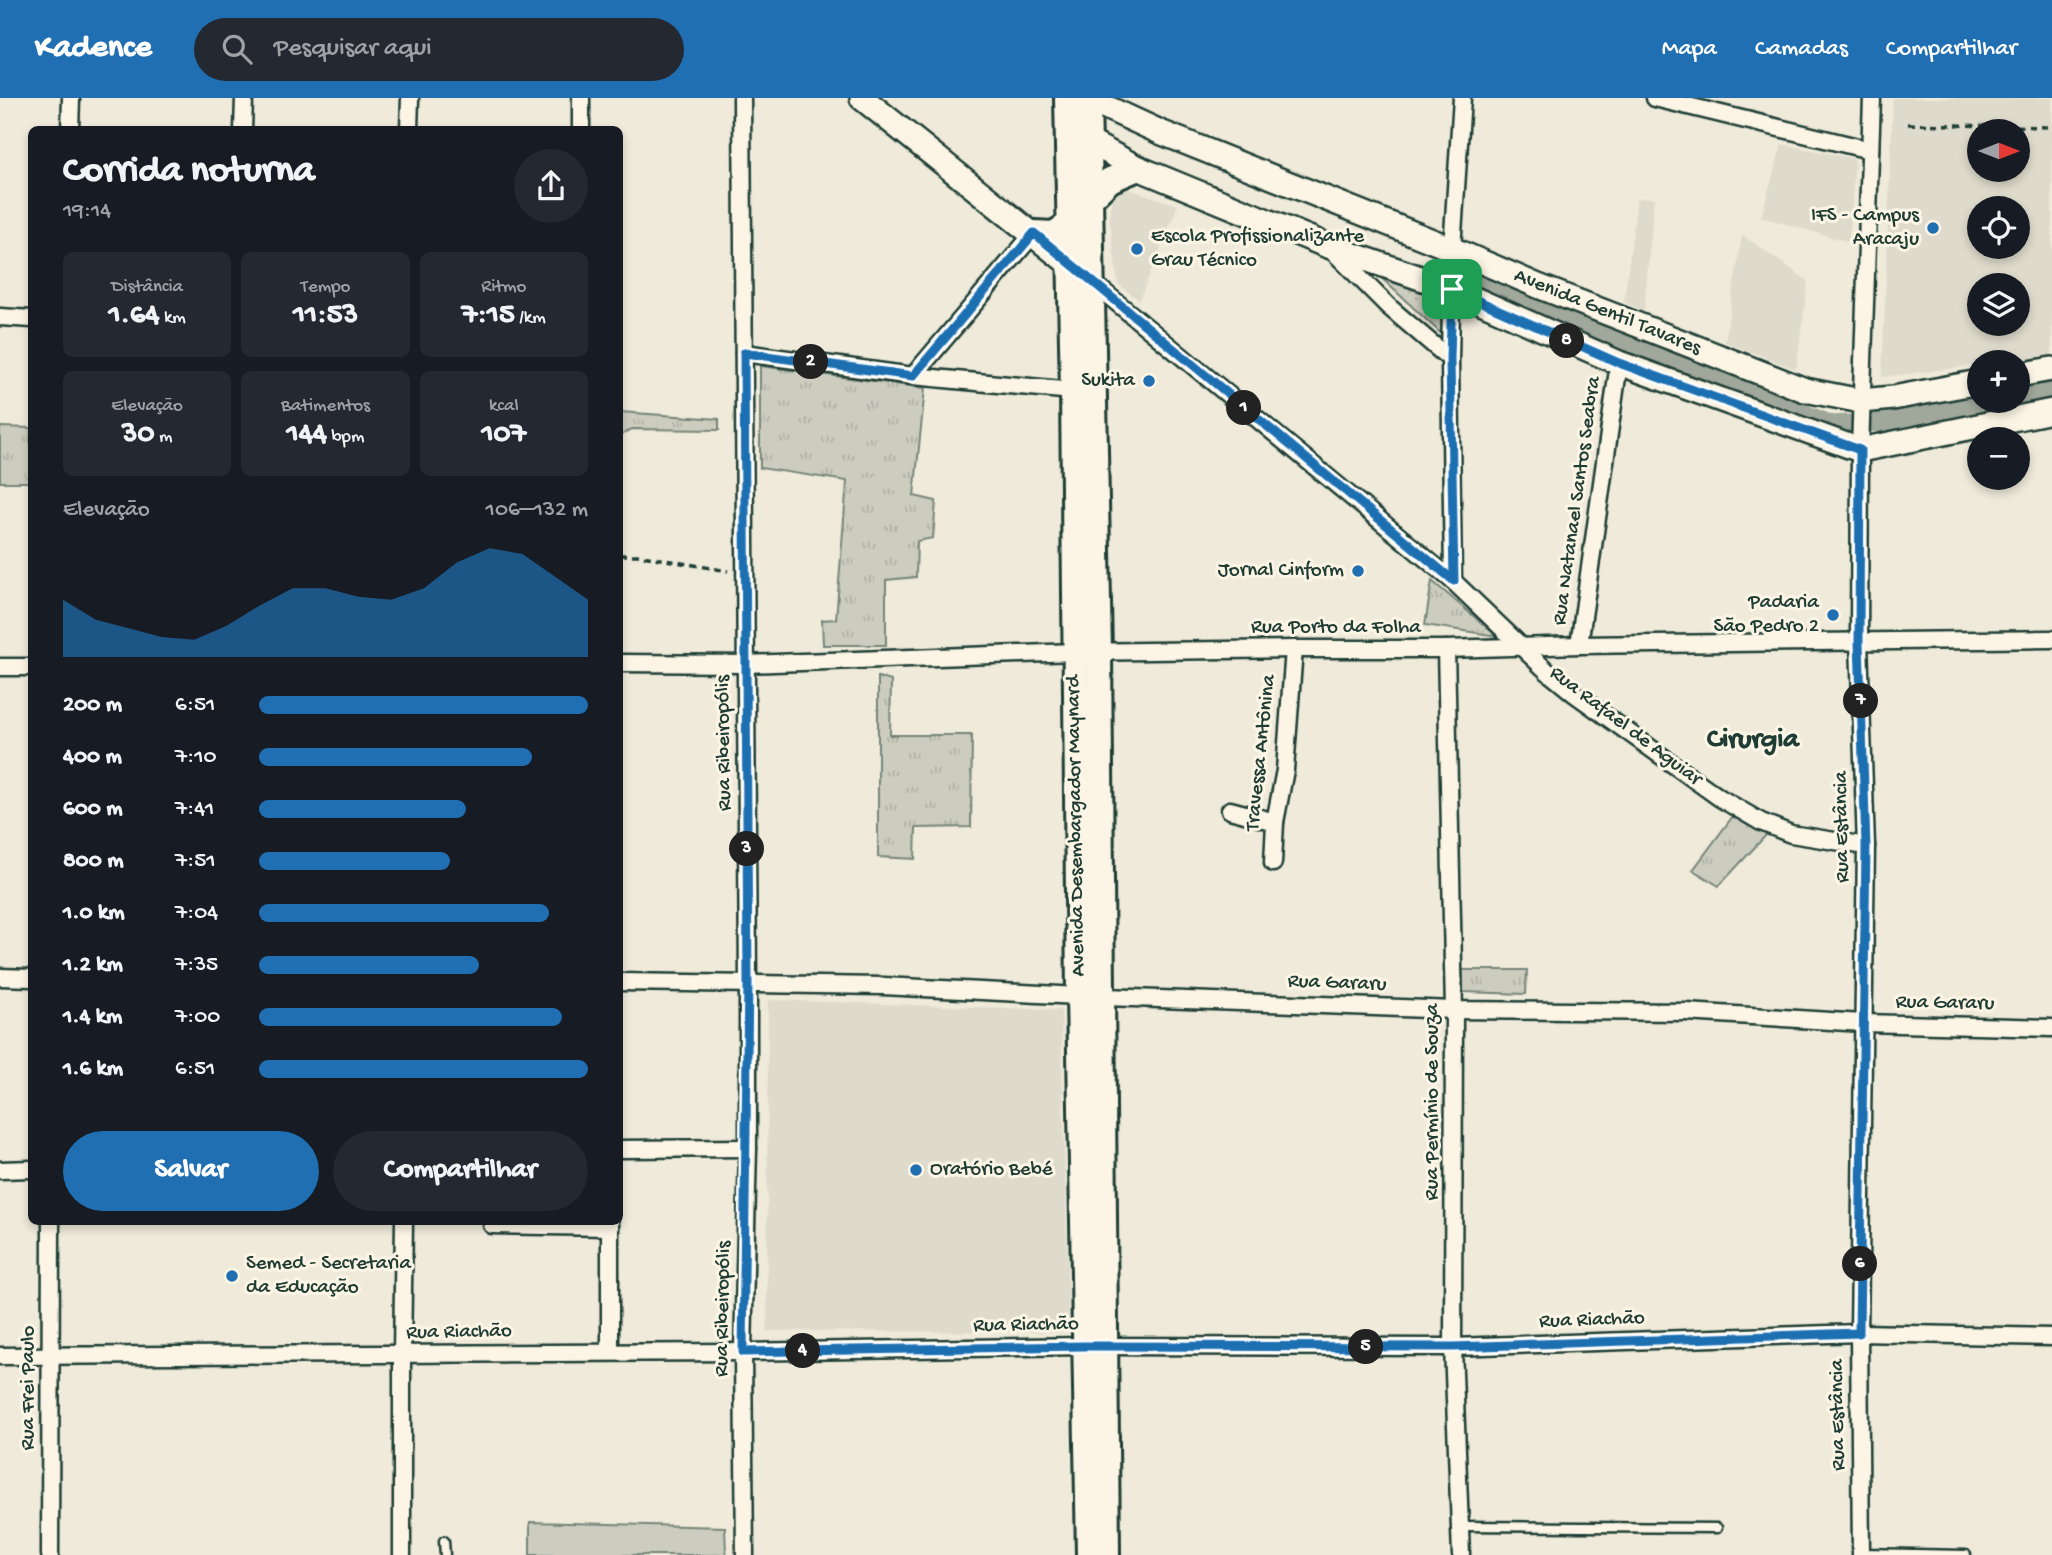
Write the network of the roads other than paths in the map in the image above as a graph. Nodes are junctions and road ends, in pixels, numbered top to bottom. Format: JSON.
{"nodes":[{"id":1,"x":71,"y":98,"type":"edge"},
{"id":2,"x":243,"y":98,"type":"edge"},
{"id":3,"x":410,"y":98,"type":"edge"},
{"id":4,"x":581,"y":98,"type":"edge"},
{"id":5,"x":742,"y":98,"type":"edge"},
{"id":6,"x":862,"y":98,"type":"edge"},
{"id":7,"x":1067,"y":98,"type":"edge"},
{"id":8,"x":1087,"y":98,"type":"edge"},
{"id":9,"x":1462,"y":98,"type":"edge"},
{"id":10,"x":1656,"y":98,"type":"edge"},
{"id":11,"x":1872,"y":98,"type":"edge"},
{"id":12,"x":70,"y":126,"type":"edge"},
{"id":13,"x":243,"y":126,"type":"edge"},
{"id":14,"x":409,"y":126,"type":"edge"},
{"id":15,"x":581,"y":126,"type":"edge"},
{"id":16,"x":1079,"y":137,"type":"junction"},
{"id":17,"x":1870,"y":150,"type":"junction"},
{"id":18,"x":1138,"y":168,"type":"junction"},
{"id":19,"x":1089,"y":200,"type":"junction"},
{"id":20,"x":1069,"y":223,"type":"junction"},
{"id":21,"x":1034,"y":233,"type":"junction"},
{"id":22,"x":1328,"y":246,"type":"junction"},
{"id":23,"x":1452,"y":252,"type":"junction"},
{"id":24,"x":1069,"y":262,"type":"junction"},
{"id":25,"x":1092,"y":282,"type":"junction"},
{"id":26,"x":1452,"y":287,"type":"junction"},
{"id":27,"x":0,"y":317,"type":"edge"},
{"id":28,"x":28,"y":319,"type":"edge"},
{"id":29,"x":744,"y":353,"type":"junction"},
{"id":30,"x":1450,"y":359,"type":"junction"},
{"id":31,"x":1619,"y":363,"type":"junction"},
{"id":32,"x":2052,"y":369,"type":"edge"},
{"id":33,"x":2030,"y":373,"type":"edge"},
{"id":34,"x":913,"y":376,"type":"junction"},
{"id":35,"x":1967,"y":385,"type":"edge"},
{"id":36,"x":1073,"y":391,"type":"junction"},
{"id":37,"x":1861,"y":403,"type":"junction"},
{"id":38,"x":2052,"y":411,"type":"edge"},
{"id":39,"x":1860,"y":447,"type":"junction"},
{"id":40,"x":1454,"y":581,"type":"junction"},
{"id":41,"x":2052,"y":639,"type":"edge"},
{"id":42,"x":1859,"y":642,"type":"junction"},
{"id":43,"x":1579,"y":645,"type":"junction"},
{"id":44,"x":1523,"y":647,"type":"junction"},
{"id":45,"x":1294,"y":649,"type":"junction"},
{"id":46,"x":1446,"y":649,"type":"junction"},
{"id":47,"x":1087,"y":652,"type":"junction"},
{"id":48,"x":623,"y":663,"type":"edge"},
{"id":49,"x":745,"y":664,"type":"junction"},
{"id":50,"x":0,"y":667,"type":"edge"},
{"id":51,"x":28,"y":667,"type":"edge"},
{"id":52,"x":1230,"y":810,"type":"dead end"},
{"id":53,"x":1275,"y":822,"type":"junction"},
{"id":54,"x":1866,"y":846,"type":"junction"},
{"id":55,"x":1273,"y":863,"type":"dead end"},
{"id":56,"x":0,"y":977,"type":"edge"},
{"id":57,"x":28,"y":978,"type":"edge"},
{"id":58,"x":623,"y":982,"type":"edge"},
{"id":59,"x":748,"y":983,"type":"junction"},
{"id":60,"x":1090,"y":996,"type":"junction"},
{"id":61,"x":1454,"y":1010,"type":"junction"},
{"id":62,"x":1863,"y":1023,"type":"junction"},
{"id":63,"x":2052,"y":1028,"type":"edge"},
{"id":64,"x":747,"y":1148,"type":"junction"},
{"id":65,"x":623,"y":1149,"type":"edge"},
{"id":66,"x":28,"y":1169,"type":"edge"},
{"id":67,"x":0,"y":1170,"type":"edge"},
{"id":68,"x":51,"y":1225,"type":"edge"},
{"id":69,"x":404,"y":1225,"type":"edge"},
{"id":70,"x":610,"y":1225,"type":"edge"},
{"id":71,"x":1859,"y":1333,"type":"junction"},
{"id":72,"x":2052,"y":1337,"type":"edge"},
{"id":73,"x":1094,"y":1347,"type":"junction"},
{"id":74,"x":1453,"y":1347,"type":"junction"},
{"id":75,"x":610,"y":1351,"type":"junction"},
{"id":76,"x":743,"y":1352,"type":"junction"},
{"id":77,"x":50,"y":1354,"type":"junction"},
{"id":78,"x":401,"y":1355,"type":"junction"},
{"id":79,"x":0,"y":1356,"type":"edge"},
{"id":80,"x":1460,"y":1526,"type":"junction"},
{"id":81,"x":1717,"y":1528,"type":"dead end"},
{"id":82,"x":444,"y":1541,"type":"dead end"},
{"id":83,"x":1861,"y":1554,"type":"edge"},
{"id":84,"x":50,"y":1555,"type":"edge"},
{"id":85,"x":402,"y":1555,"type":"edge"},
{"id":86,"x":445,"y":1555,"type":"edge"},
{"id":87,"x":745,"y":1555,"type":"edge"},
{"id":88,"x":1089,"y":1555,"type":"edge"},
{"id":89,"x":1107,"y":1555,"type":"edge"},
{"id":90,"x":1461,"y":1555,"type":"edge"},
{"id":91,"x":1966,"y":1555,"type":"edge"}],
"edges":[{"from":1,"to":12,"type":"street"},
{"from":2,"to":13,"type":"street"},
{"from":3,"to":14,"type":"street"},
{"from":4,"to":15,"type":"street"},
{"from":5,"to":29,"type":"street","name":"Rua Ribeiropólis"},
{"from":6,"to":21,"type":"main road"},
{"from":7,"to":16,"type":"main road","name":"Avenida Desembargador Maynard"},
{"from":8,"to":16,"type":"main road","name":"Avenida Desembargador Maynard"},
{"from":8,"to":23,"type":"main road","name":"Avenida Gentil Tavares"},
{"from":9,"to":23,"type":"street"},
{"from":10,"to":17,"type":"street"},
{"from":11,"to":17,"type":"street","name":"Rua Estância"},
{"from":16,"to":18,"type":"main road","name":"Avenida Gentil Tavares"},
{"from":16,"to":19,"type":"main road","name":"Avenida Desembargador Maynard"},
{"from":16,"to":20,"type":"main road","name":"Avenida Desembargador Maynard"},
{"from":17,"to":37,"type":"street","name":"Rua Estância"},
{"from":18,"to":19,"type":"main road"},
{"from":18,"to":22,"type":"main road","name":"Avenida Gentil Tavares"},
{"from":19,"to":25,"type":"main road","name":"Avenida Desembargador Maynard"},
{"from":20,"to":21,"type":"main road"},
{"from":20,"to":24,"type":"main road","name":"Avenida Desembargador Maynard"},
{"from":21,"to":24,"type":"main road"},
{"from":21,"to":34,"type":"street"},
{"from":22,"to":26,"type":"main road","name":"Avenida Gentil Tavares"},
{"from":22,"to":30,"type":"street","name":"Avenida Gentil Tavares"},
{"from":23,"to":26,"type":"street"},
{"from":23,"to":37,"type":"main road","name":"Avenida Gentil Tavares"},
{"from":24,"to":25,"type":"main road"},
{"from":24,"to":36,"type":"main road","name":"Avenida Desembargador Maynard"},
{"from":25,"to":40,"type":"street","name":"Rua Rafael de Aguiar"},
{"from":25,"to":47,"type":"main road","name":"Avenida Desembargador Maynard"},
{"from":26,"to":30,"type":"street"},
{"from":26,"to":31,"type":"main road","name":"Avenida Gentil Tavares"},
{"from":27,"to":28,"type":"street"},
{"from":29,"to":34,"type":"street"},
{"from":29,"to":49,"type":"street","name":"Rua Ribeiropólis"},
{"from":30,"to":40,"type":"street"},
{"from":31,"to":39,"type":"main road","name":"Avenida Gentil Tavares"},
{"from":31,"to":43,"type":"street","name":"Rua Natanael Santos Seabra"},
{"from":32,"to":33,"type":"main road"},
{"from":34,"to":36,"type":"street"},
{"from":35,"to":37,"type":"main road","name":"Avenida Gentil Tavares"},
{"from":36,"to":47,"type":"main road","name":"Avenida Desembargador Maynard"},
{"from":37,"to":39,"type":"street","name":"Rua Estância"},
{"from":38,"to":39,"type":"main road"},
{"from":39,"to":42,"type":"street","name":"Rua Estância"},
{"from":40,"to":44,"type":"street","name":"Rua Rafael de Aguiar"},
{"from":41,"to":42,"type":"street","name":"Rua Porto da Folha"},
{"from":42,"to":43,"type":"street","name":"Rua Porto da Folha"},
{"from":42,"to":54,"type":"street","name":"Rua Estância"},
{"from":43,"to":44,"type":"street","name":"Rua Porto da Folha"},
{"from":44,"to":46,"type":"street","name":"Rua Porto da Folha"},
{"from":44,"to":54,"type":"street","name":"Rua Rafael de Aguiar"},
{"from":45,"to":46,"type":"street","name":"Rua Porto da Folha"},
{"from":45,"to":47,"type":"street","name":"Rua Porto da Folha"},
{"from":45,"to":53,"type":"street","name":"Travessa Antônina"},
{"from":46,"to":61,"type":"street","name":"Rua Permínio de Souza"},
{"from":47,"to":49,"type":"street","name":"Rua Porto da Folha"},
{"from":47,"to":60,"type":"main road","name":"Avenida Desembargador Maynard"},
{"from":48,"to":49,"type":"street","name":"Rua Porto da Folha"},
{"from":49,"to":59,"type":"street","name":"Rua Ribeiropólis"},
{"from":50,"to":51,"type":"street"},
{"from":52,"to":53,"type":"street"},
{"from":53,"to":55,"type":"street","name":"Travessa Antônina"},
{"from":54,"to":62,"type":"street","name":"Rua Estância"},
{"from":56,"to":57,"type":"street"},
{"from":58,"to":59,"type":"street","name":"Rua Gararu"},
{"from":59,"to":60,"type":"street","name":"Rua Gararu"},
{"from":59,"to":64,"type":"street","name":"Rua Ribeiropólis"},
{"from":60,"to":61,"type":"street","name":"Rua Gararu"},
{"from":60,"to":73,"type":"main road","name":"Avenida Desembargador Maynard"},
{"from":61,"to":62,"type":"street","name":"Rua Gararu"},
{"from":61,"to":74,"type":"street","name":"Rua Permínio de Souza"},
{"from":62,"to":63,"type":"street","name":"Rua Gararu"},
{"from":62,"to":71,"type":"street","name":"Rua Estância"},
{"from":64,"to":65,"type":"street"},
{"from":64,"to":76,"type":"street","name":"Rua Ribeiropólis"},
{"from":66,"to":67,"type":"street"},
{"from":68,"to":77,"type":"street","name":"Rua Frei Paulo"},
{"from":69,"to":78,"type":"street"},
{"from":70,"to":75,"type":"street"},
{"from":71,"to":72,"type":"street","name":"Rua Riachão"},
{"from":71,"to":74,"type":"street","name":"Rua Riachão"},
{"from":71,"to":83,"type":"street","name":"Rua Estância"},
{"from":73,"to":74,"type":"street","name":"Rua Riachão"},
{"from":73,"to":76,"type":"street","name":"Rua Riachão"},
{"from":73,"to":88,"type":"main road","name":"Avenida Desembargador Maynard"},
{"from":73,"to":89,"type":"main road","name":"Avenida Desembargador Maynard"},
{"from":74,"to":80,"type":"street","name":"Rua Permínio de Souza"},
{"from":75,"to":76,"type":"street","name":"Rua Riachão"},
{"from":75,"to":78,"type":"street","name":"Rua Riachão"},
{"from":76,"to":87,"type":"street","name":"Rua Ribeiropólis"},
{"from":77,"to":78,"type":"street","name":"Rua Riachão"},
{"from":77,"to":79,"type":"street","name":"Rua Riachão"},
{"from":77,"to":84,"type":"street","name":"Rua Frei Paulo"},
{"from":78,"to":85,"type":"street"},
{"from":80,"to":81,"type":"lane"},
{"from":80,"to":90,"type":"street","name":"Rua Permínio de Souza"},
{"from":82,"to":86,"type":"lane"},
{"from":83,"to":91,"type":"lane"}]}
